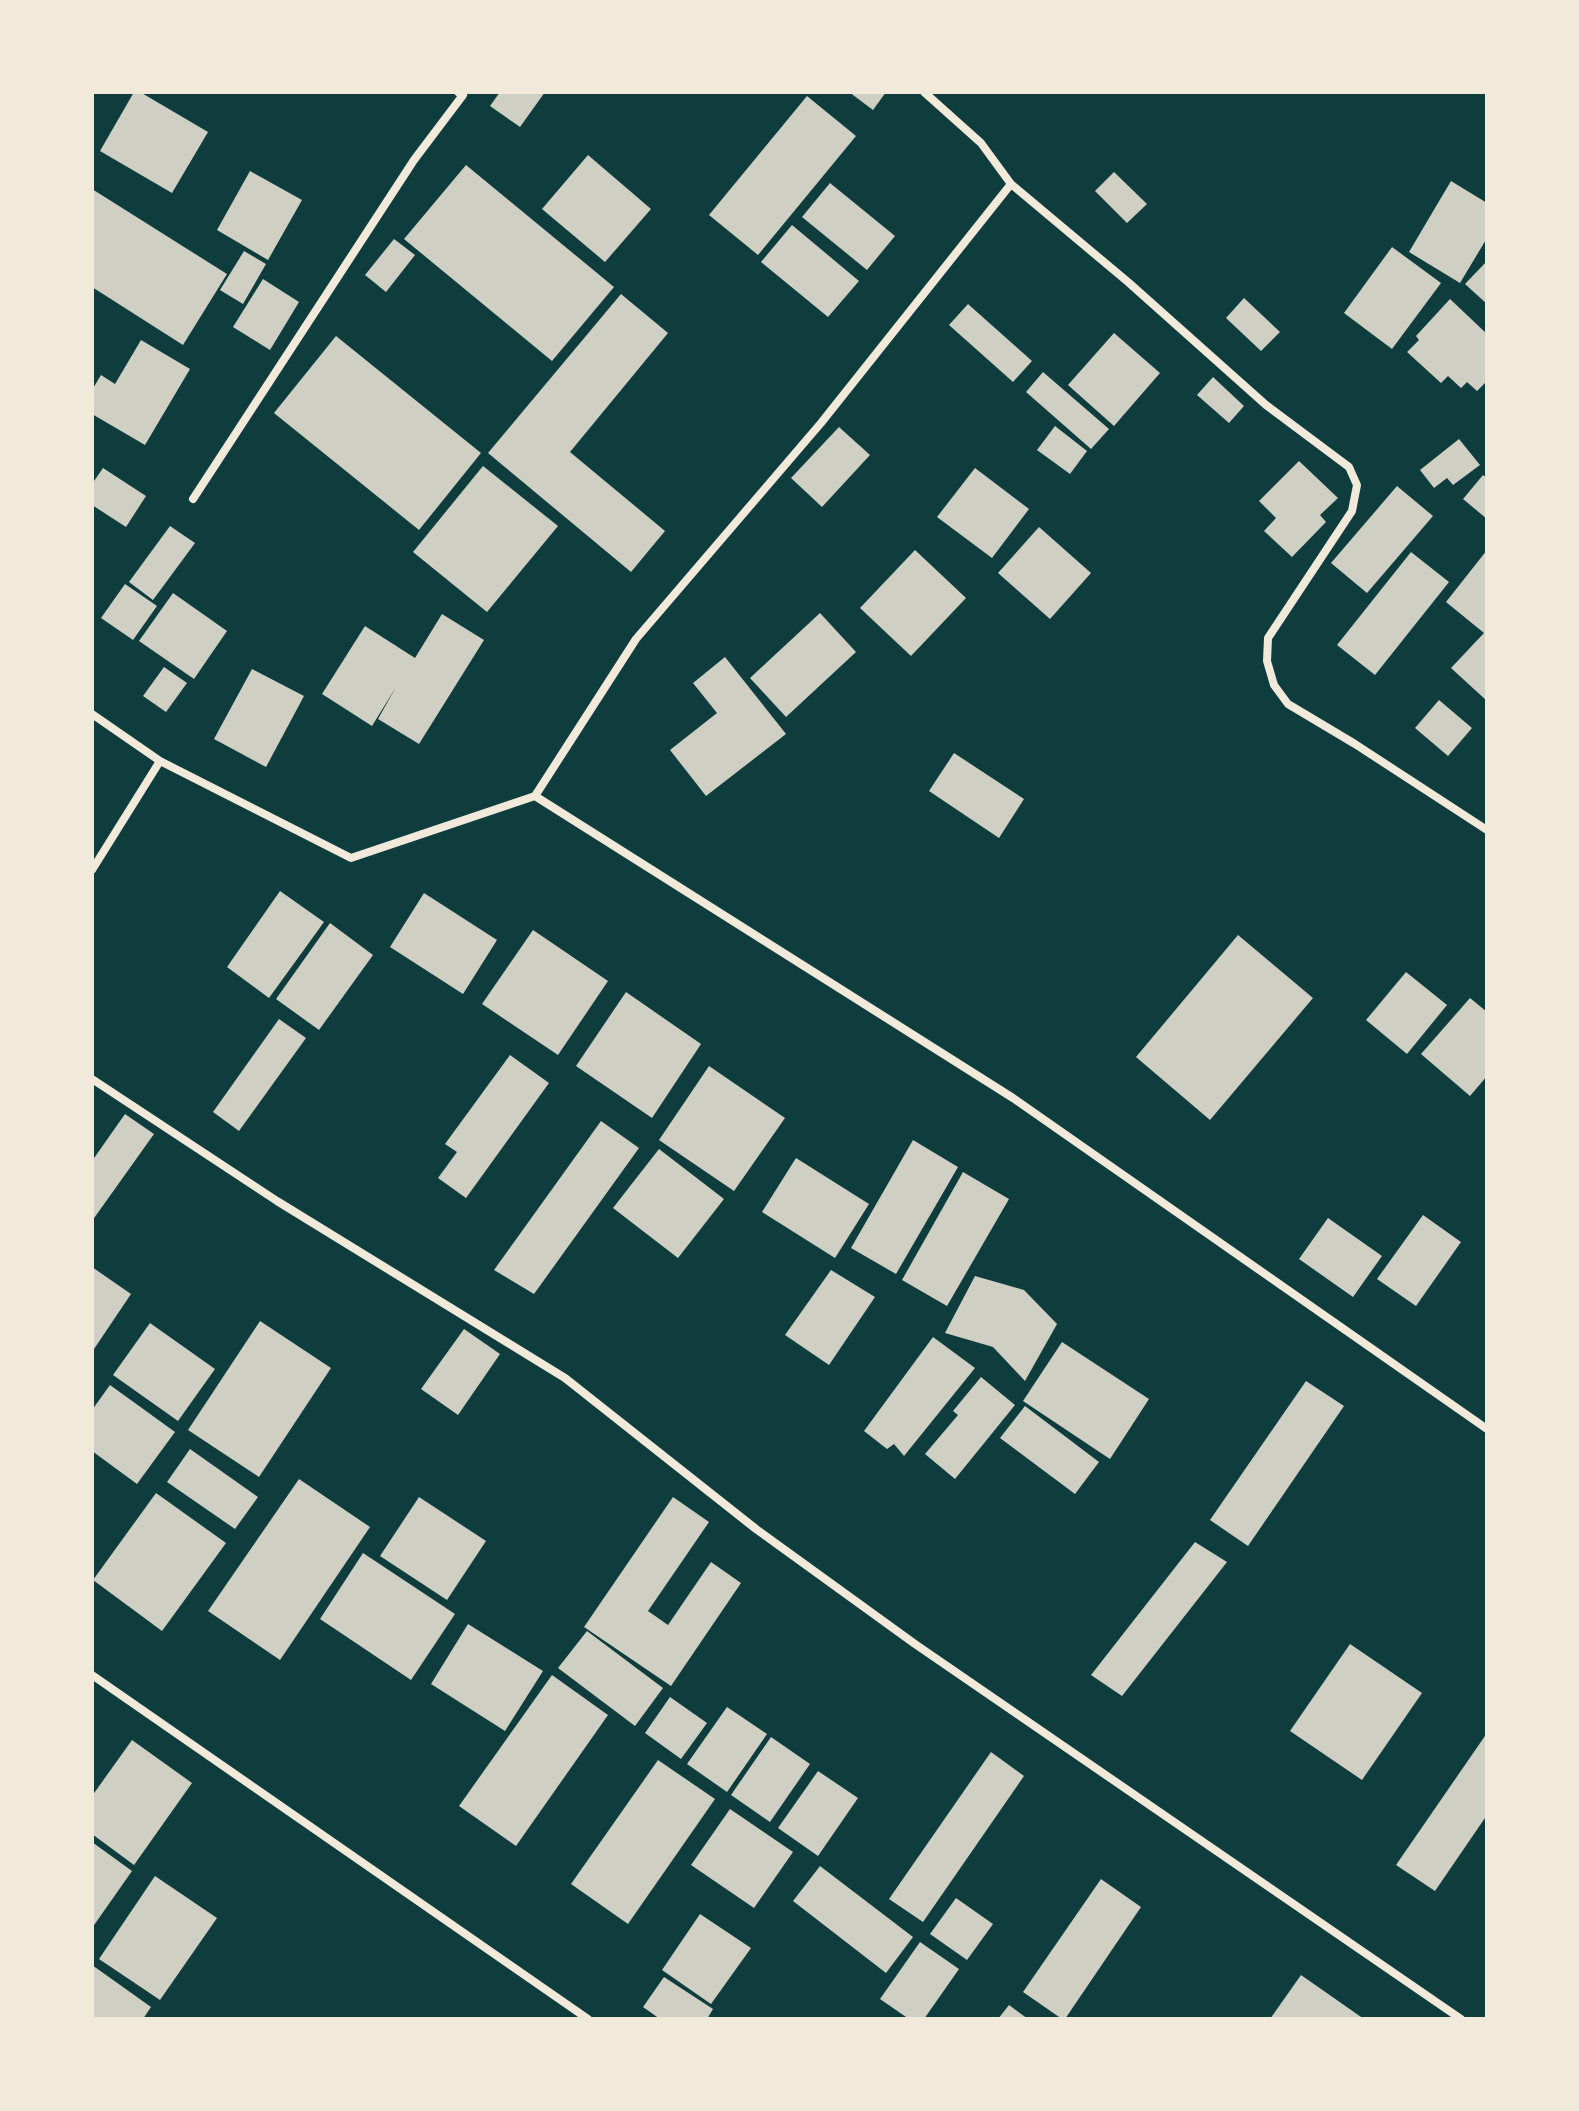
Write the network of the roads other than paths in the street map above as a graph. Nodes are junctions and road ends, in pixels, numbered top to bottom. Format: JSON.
{"nodes":[{"id":1,"x":458,"y":92,"type":"edge"},
{"id":2,"x":924,"y":92,"type":"edge"},
{"id":3,"x":1011,"y":184,"type":"junction"},
{"id":4,"x":193,"y":499,"type":"dead end"},
{"id":5,"x":92,"y":714,"type":"edge"},
{"id":6,"x":160,"y":761,"type":"junction"},
{"id":7,"x":535,"y":796,"type":"junction"},
{"id":8,"x":1487,"y":830,"type":"edge"},
{"id":9,"x":92,"y":870,"type":"edge"},
{"id":10,"x":92,"y":1079,"type":"edge"},
{"id":11,"x":1487,"y":1429,"type":"edge"},
{"id":12,"x":92,"y":1675,"type":"edge"},
{"id":13,"x":588,"y":2019,"type":"edge"},
{"id":14,"x":1461,"y":2019,"type":"edge"}],
"edges":[{"from":1,"to":4,"type":"street"},
{"from":2,"to":3,"type":"street"},
{"from":3,"to":7,"type":"street"},
{"from":3,"to":8,"type":"street"},
{"from":5,"to":6,"type":"street"},
{"from":6,"to":7,"type":"street"},
{"from":6,"to":9,"type":"street"},
{"from":7,"to":11,"type":"street"},
{"from":10,"to":14,"type":"street"},
{"from":12,"to":13,"type":"street"}]}
